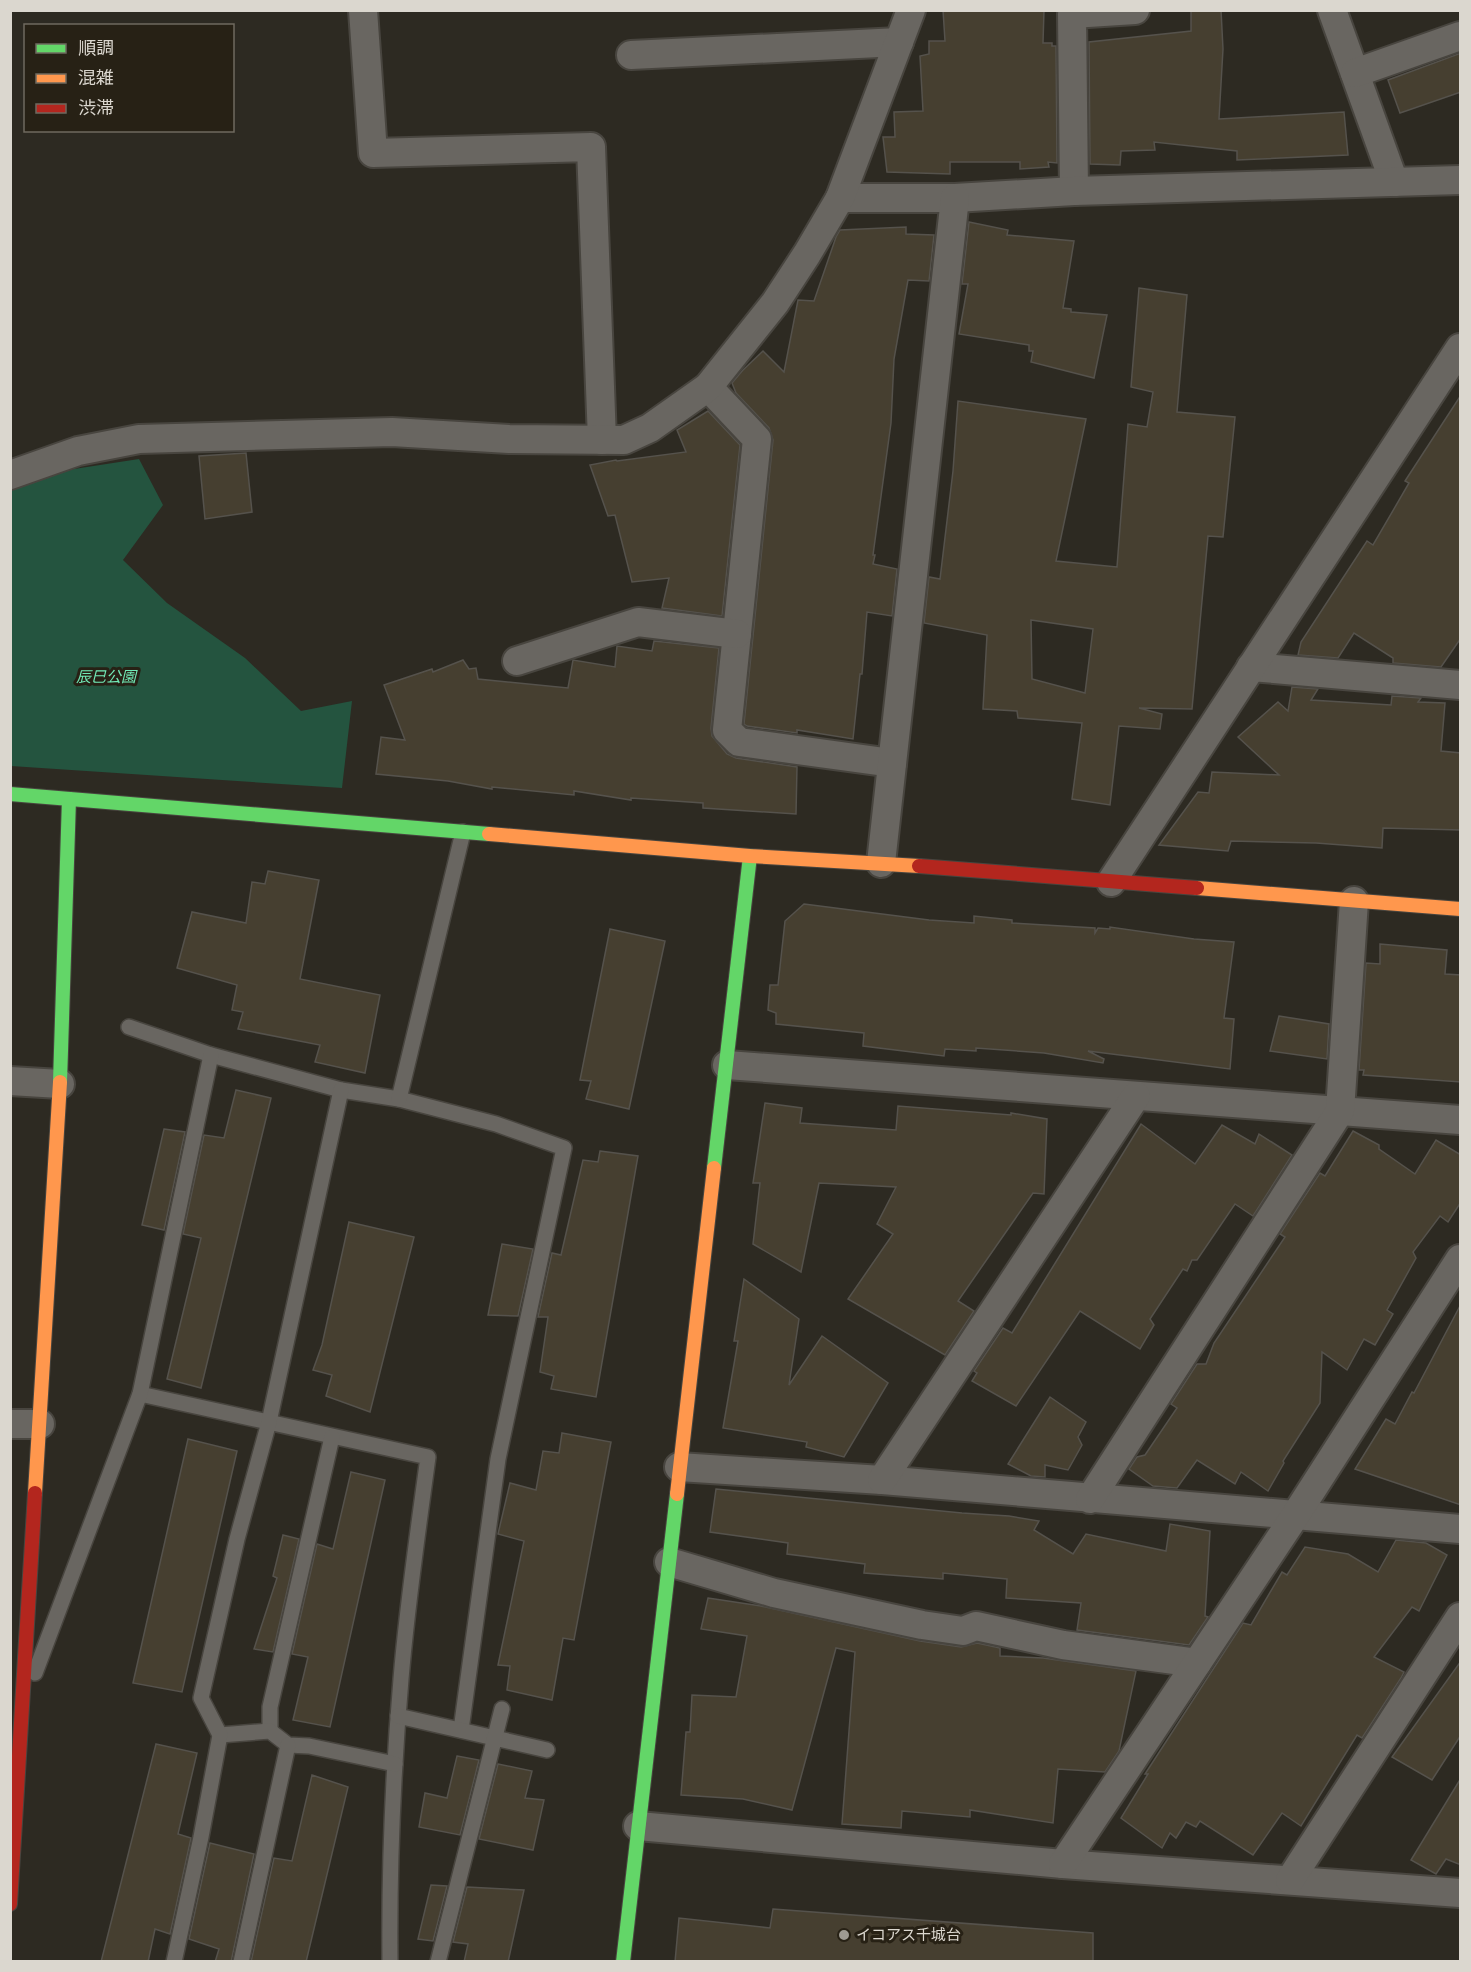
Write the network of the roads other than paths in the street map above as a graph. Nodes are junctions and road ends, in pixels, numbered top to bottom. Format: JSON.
{"nodes":[{"id":1,"x":363,"y":10,"type":"edge"},
{"id":2,"x":911,"y":10,"type":"edge"},
{"id":3,"x":1135,"y":10,"type":"edge"},
{"id":4,"x":1332,"y":10,"type":"edge"},
{"id":5,"x":1461,"y":36,"type":"edge"},
{"id":6,"x":899,"y":42,"type":"junction"},
{"id":7,"x":631,"y":55,"type":"dead end"},
{"id":8,"x":1355,"y":73,"type":"junction"},
{"id":9,"x":1461,"y":180,"type":"edge"},
{"id":10,"x":1394,"y":182,"type":"junction"},
{"id":11,"x":1074,"y":191,"type":"junction"},
{"id":12,"x":840,"y":198,"type":"junction"},
{"id":13,"x":955,"y":198,"type":"junction"},
{"id":14,"x":1461,"y":348,"type":"edge"},
{"id":15,"x":708,"y":387,"type":"junction"},
{"id":16,"x":602,"y":440,"type":"junction"},
{"id":17,"x":10,"y":476,"type":"edge"},
{"id":18,"x":737,"y":634,"type":"junction"},
{"id":19,"x":517,"y":661,"type":"dead end"},
{"id":20,"x":1251,"y":667,"type":"junction"},
{"id":21,"x":1461,"y":685,"type":"edge"},
{"id":22,"x":892,"y":763,"type":"junction"},
{"id":23,"x":10,"y":794,"type":"edge"},
{"id":24,"x":69,"y":799,"type":"junction"},
{"id":25,"x":463,"y":832,"type":"junction"},
{"id":26,"x":750,"y":856,"type":"junction"},
{"id":27,"x":881,"y":863,"type":"junction"},
{"id":28,"x":1110,"y":882,"type":"junction"},
{"id":29,"x":1354,"y":901,"type":"junction"},
{"id":30,"x":1461,"y":909,"type":"edge"},
{"id":31,"x":129,"y":1027,"type":"dead end"},
{"id":32,"x":211,"y":1055,"type":"junction"},
{"id":33,"x":727,"y":1065,"type":"junction"},
{"id":34,"x":10,"y":1081,"type":"edge"},
{"id":35,"x":60,"y":1084,"type":"junction"},
{"id":36,"x":341,"y":1090,"type":"junction"},
{"id":37,"x":1137,"y":1096,"type":"junction"},
{"id":38,"x":399,"y":1099,"type":"junction"},
{"id":39,"x":1340,"y":1111,"type":"junction"},
{"id":40,"x":1461,"y":1120,"type":"edge"},
{"id":41,"x":1461,"y":1259,"type":"edge"},
{"id":42,"x":140,"y":1394,"type":"junction"},
{"id":43,"x":269,"y":1422,"type":"junction"},
{"id":44,"x":10,"y":1424,"type":"edge"},
{"id":45,"x":40,"y":1424,"type":"junction"},
{"id":46,"x":332,"y":1437,"type":"junction"},
{"id":47,"x":679,"y":1467,"type":"junction"},
{"id":48,"x":882,"y":1480,"type":"junction"},
{"id":49,"x":1090,"y":1499,"type":"junction"},
{"id":50,"x":1295,"y":1516,"type":"junction"},
{"id":51,"x":1461,"y":1529,"type":"edge"},
{"id":52,"x":669,"y":1562,"type":"junction"},
{"id":53,"x":1461,"y":1617,"type":"edge"},
{"id":54,"x":1197,"y":1663,"type":"junction"},
{"id":55,"x":16,"y":1707,"type":"edge"},
{"id":56,"x":502,"y":1709,"type":"dead end"},
{"id":57,"x":398,"y":1716,"type":"junction"},
{"id":58,"x":461,"y":1730,"type":"junction"},
{"id":59,"x":270,"y":1731,"type":"junction"},
{"id":60,"x":220,"y":1735,"type":"junction"},
{"id":61,"x":495,"y":1737,"type":"junction"},
{"id":62,"x":288,"y":1745,"type":"junction"},
{"id":63,"x":547,"y":1750,"type":"dead end"},
{"id":64,"x":395,"y":1764,"type":"junction"},
{"id":65,"x":638,"y":1826,"type":"junction"},
{"id":66,"x":1063,"y":1864,"type":"junction"},
{"id":67,"x":1290,"y":1880,"type":"junction"},
{"id":68,"x":1461,"y":1893,"type":"edge"},
{"id":69,"x":10,"y":1904,"type":"edge"},
{"id":70,"x":174,"y":1962,"type":"edge"},
{"id":71,"x":241,"y":1962,"type":"edge"},
{"id":72,"x":390,"y":1962,"type":"edge"},
{"id":73,"x":438,"y":1962,"type":"edge"},
{"id":74,"x":623,"y":1962,"type":"edge"}],
"edges":[{"from":1,"to":16,"type":"street"},
{"from":2,"to":6,"type":"street"},
{"from":3,"to":11,"type":"street"},
{"from":4,"to":8,"type":"street"},
{"from":5,"to":8,"type":"street"},
{"from":6,"to":7,"type":"street"},
{"from":6,"to":12,"type":"street"},
{"from":8,"to":10,"type":"street"},
{"from":9,"to":10,"type":"street"},
{"from":10,"to":11,"type":"street"},
{"from":11,"to":13,"type":"street"},
{"from":12,"to":13,"type":"street"},
{"from":12,"to":15,"type":"street"},
{"from":13,"to":22,"type":"street"},
{"from":14,"to":20,"type":"street"},
{"from":15,"to":16,"type":"street"},
{"from":15,"to":18,"type":"street"},
{"from":16,"to":17,"type":"street"},
{"from":18,"to":19,"type":"street"},
{"from":18,"to":22,"type":"street"},
{"from":20,"to":21,"type":"street"},
{"from":20,"to":28,"type":"street"},
{"from":22,"to":27,"type":"street"},
{"from":23,"to":24,"type":"street"},
{"from":24,"to":25,"type":"street"},
{"from":24,"to":35,"type":"street"},
{"from":25,"to":26,"type":"street"},
{"from":25,"to":38,"type":"lane"},
{"from":26,"to":27,"type":"street"},
{"from":26,"to":33,"type":"street"},
{"from":27,"to":28,"type":"street"},
{"from":28,"to":29,"type":"street"},
{"from":29,"to":30,"type":"street"},
{"from":29,"to":39,"type":"street"},
{"from":31,"to":32,"type":"lane"},
{"from":32,"to":36,"type":"lane"},
{"from":32,"to":42,"type":"lane"},
{"from":33,"to":37,"type":"street"},
{"from":33,"to":47,"type":"street"},
{"from":34,"to":35,"type":"street"},
{"from":35,"to":45,"type":"street"},
{"from":36,"to":38,"type":"lane"},
{"from":36,"to":43,"type":"lane"},
{"from":37,"to":39,"type":"street"},
{"from":37,"to":48,"type":"street"},
{"from":38,"to":58,"type":"lane"},
{"from":39,"to":40,"type":"street"},
{"from":39,"to":49,"type":"street"},
{"from":41,"to":50,"type":"street"},
{"from":42,"to":43,"type":"lane"},
{"from":42,"to":55,"type":"lane"},
{"from":43,"to":46,"type":"lane"},
{"from":43,"to":60,"type":"lane"},
{"from":44,"to":45,"type":"street"},
{"from":45,"to":55,"type":"street"},
{"from":46,"to":57,"type":"lane"},
{"from":46,"to":59,"type":"lane"},
{"from":47,"to":48,"type":"street"},
{"from":47,"to":52,"type":"street"},
{"from":48,"to":49,"type":"street"},
{"from":49,"to":50,"type":"street"},
{"from":50,"to":51,"type":"street"},
{"from":50,"to":54,"type":"street"},
{"from":52,"to":54,"type":"street"},
{"from":52,"to":65,"type":"street"},
{"from":53,"to":67,"type":"street"},
{"from":54,"to":66,"type":"street"},
{"from":55,"to":69,"type":"street"},
{"from":56,"to":61,"type":"lane"},
{"from":57,"to":58,"type":"lane"},
{"from":57,"to":64,"type":"lane"},
{"from":58,"to":61,"type":"lane"},
{"from":59,"to":60,"type":"lane"},
{"from":59,"to":62,"type":"lane"},
{"from":60,"to":70,"type":"lane"},
{"from":61,"to":63,"type":"lane"},
{"from":61,"to":73,"type":"lane"},
{"from":62,"to":64,"type":"lane"},
{"from":62,"to":71,"type":"lane"},
{"from":64,"to":72,"type":"lane"},
{"from":65,"to":66,"type":"street"},
{"from":65,"to":74,"type":"street"},
{"from":66,"to":67,"type":"street"},
{"from":67,"to":68,"type":"street"}]}
